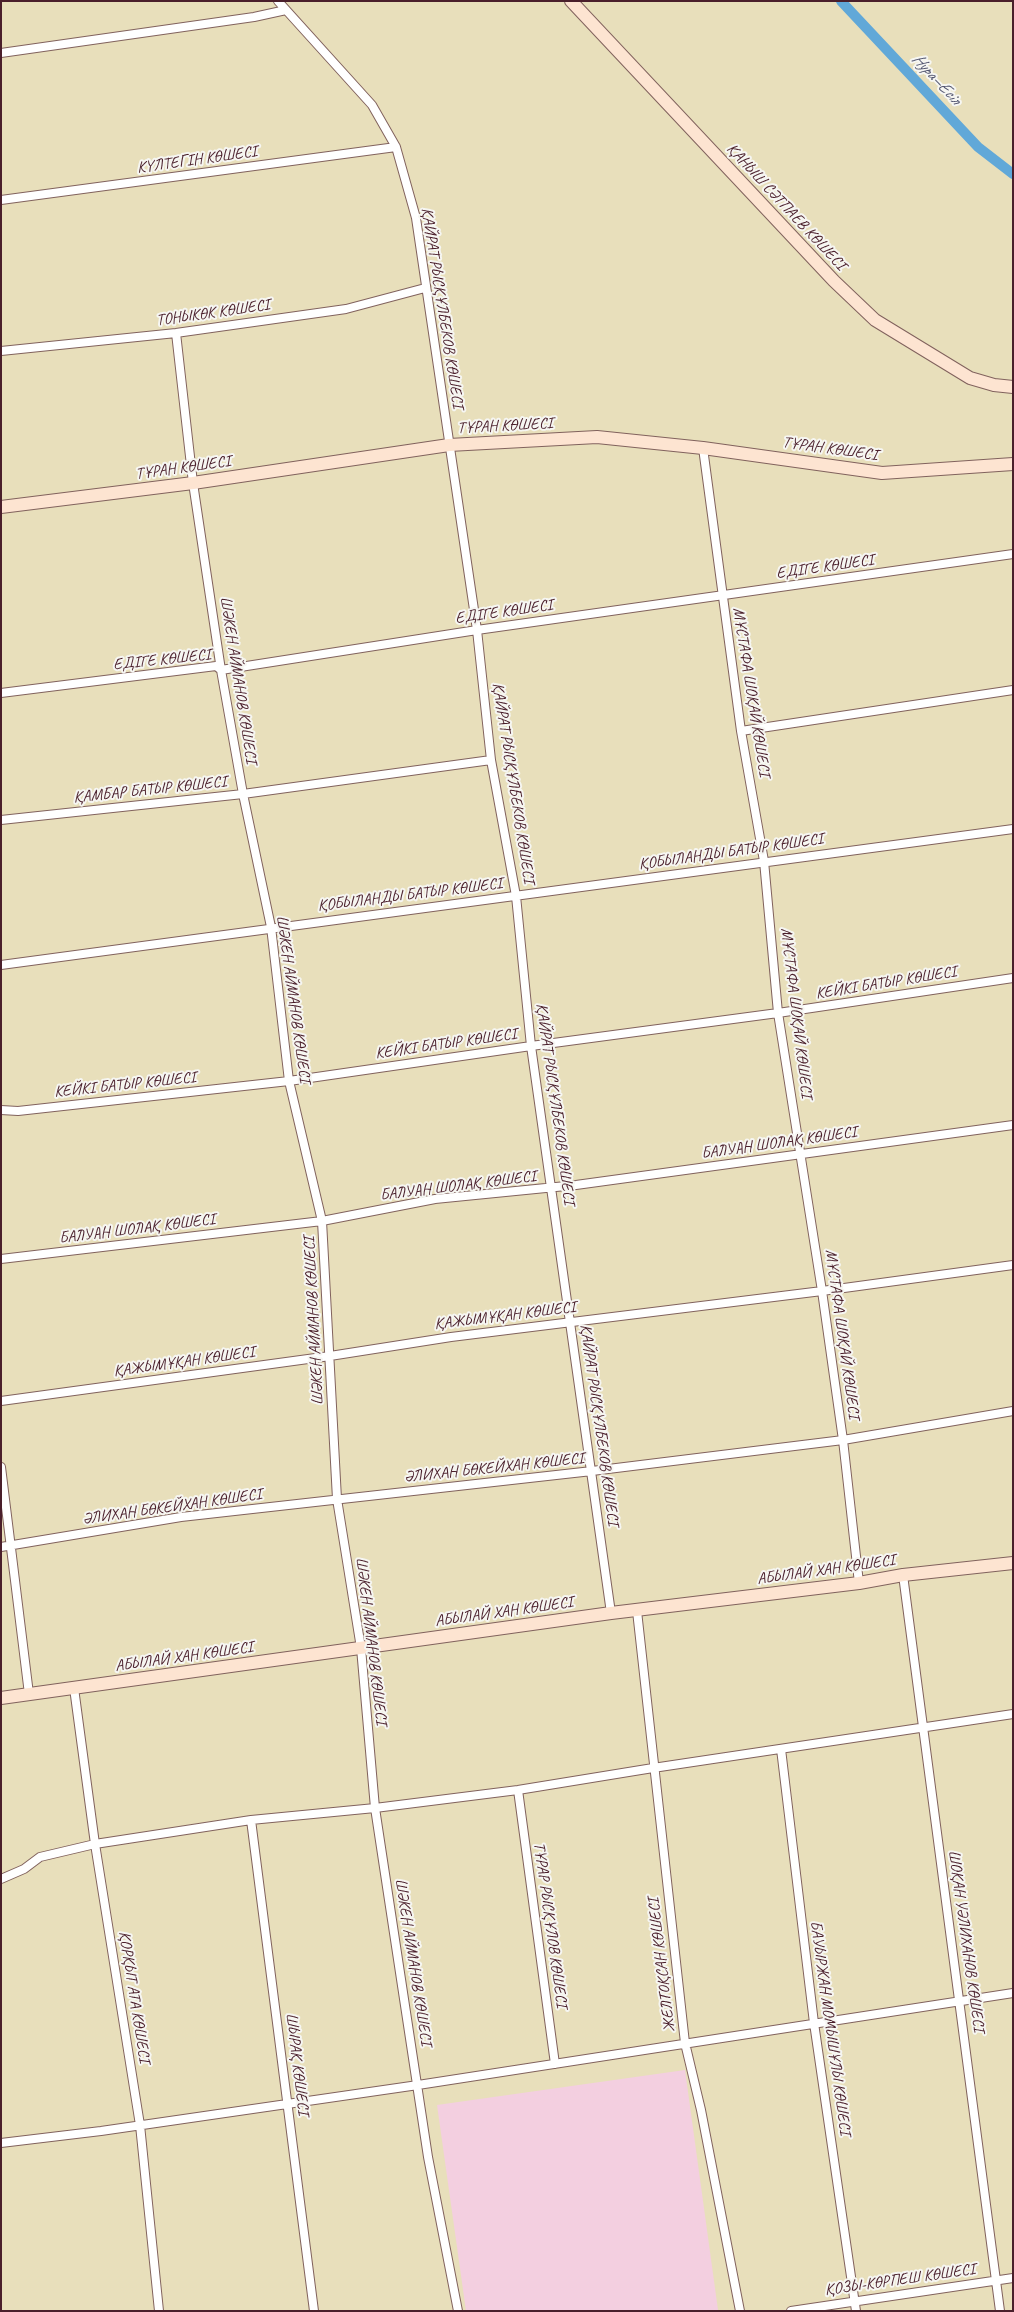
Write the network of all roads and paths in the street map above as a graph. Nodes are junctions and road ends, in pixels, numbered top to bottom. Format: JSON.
{"nodes":[{"id":1,"x":278,"y":1,"type":"edge"},
{"id":2,"x":571,"y":1,"type":"edge"},
{"id":3,"x":286,"y":10,"type":"junction"},
{"id":4,"x":1,"y":52,"type":"edge"},
{"id":5,"x":396,"y":147,"type":"junction"},
{"id":6,"x":1,"y":200,"type":"edge"},
{"id":7,"x":425,"y":288,"type":"junction"},
{"id":8,"x":176,"y":333,"type":"junction"},
{"id":9,"x":1,"y":351,"type":"edge"},
{"id":10,"x":1013,"y":388,"type":"edge"},
{"id":11,"x":450,"y":445,"type":"junction"},
{"id":12,"x":703,"y":448,"type":"junction"},
{"id":13,"x":1013,"y":464,"type":"edge"},
{"id":14,"x":193,"y":483,"type":"junction"},
{"id":15,"x":1,"y":507,"type":"edge"},
{"id":16,"x":1013,"y":554,"type":"edge"},
{"id":17,"x":722,"y":597,"type":"junction"},
{"id":18,"x":476,"y":630,"type":"junction"},
{"id":19,"x":221,"y":670,"type":"junction"},
{"id":20,"x":1013,"y":690,"type":"edge"},
{"id":21,"x":1,"y":692,"type":"edge"},
{"id":22,"x":741,"y":731,"type":"junction"},
{"id":23,"x":491,"y":760,"type":"junction"},
{"id":24,"x":243,"y":794,"type":"junction"},
{"id":25,"x":1,"y":820,"type":"edge"},
{"id":26,"x":1013,"y":829,"type":"edge"},
{"id":27,"x":764,"y":861,"type":"junction"},
{"id":28,"x":516,"y":896,"type":"junction"},
{"id":29,"x":271,"y":927,"type":"junction"},
{"id":30,"x":1,"y":964,"type":"edge"},
{"id":31,"x":1013,"y":978,"type":"edge"},
{"id":32,"x":778,"y":1013,"type":"junction"},
{"id":33,"x":531,"y":1046,"type":"junction"},
{"id":34,"x":289,"y":1081,"type":"junction"},
{"id":35,"x":1,"y":1110,"type":"edge"},
{"id":36,"x":1013,"y":1125,"type":"edge"},
{"id":37,"x":802,"y":1153,"type":"junction"},
{"id":38,"x":552,"y":1188,"type":"junction"},
{"id":39,"x":322,"y":1221,"type":"junction"},
{"id":40,"x":1,"y":1259,"type":"edge"},
{"id":41,"x":1013,"y":1266,"type":"edge"},
{"id":42,"x":822,"y":1291,"type":"junction"},
{"id":43,"x":570,"y":1322,"type":"junction"},
{"id":44,"x":330,"y":1356,"type":"junction"},
{"id":45,"x":1,"y":1401,"type":"edge"},
{"id":46,"x":1013,"y":1411,"type":"edge"},
{"id":47,"x":843,"y":1440,"type":"junction"},
{"id":48,"x":1,"y":1467,"type":"edge"},
{"id":49,"x":592,"y":1471,"type":"junction"},
{"id":50,"x":337,"y":1499,"type":"junction"},
{"id":51,"x":12,"y":1546,"type":"junction"},
{"id":52,"x":1,"y":1547,"type":"edge"},
{"id":53,"x":1013,"y":1563,"type":"edge"},
{"id":54,"x":903,"y":1575,"type":"junction"},
{"id":55,"x":859,"y":1583,"type":"junction"},
{"id":56,"x":637,"y":1611,"type":"junction"},
{"id":57,"x":611,"y":1613,"type":"junction"},
{"id":58,"x":361,"y":1648,"type":"junction"},
{"id":59,"x":74,"y":1688,"type":"junction"},
{"id":60,"x":29,"y":1694,"type":"junction"},
{"id":61,"x":1,"y":1698,"type":"edge"},
{"id":62,"x":1013,"y":1714,"type":"edge"},
{"id":63,"x":924,"y":1727,"type":"junction"},
{"id":64,"x":781,"y":1749,"type":"junction"},
{"id":65,"x":653,"y":1768,"type":"junction"},
{"id":66,"x":518,"y":1790,"type":"junction"},
{"id":67,"x":375,"y":1808,"type":"junction"},
{"id":68,"x":251,"y":1820,"type":"junction"},
{"id":69,"x":95,"y":1844,"type":"junction"},
{"id":70,"x":1,"y":1879,"type":"edge"},
{"id":71,"x":1013,"y":1993,"type":"edge"},
{"id":72,"x":960,"y":1999,"type":"junction"},
{"id":73,"x":814,"y":2023,"type":"junction"},
{"id":74,"x":685,"y":2043,"type":"junction"},
{"id":75,"x":555,"y":2064,"type":"junction"},
{"id":76,"x":418,"y":2085,"type":"junction"},
{"id":77,"x":288,"y":2104,"type":"junction"},
{"id":78,"x":140,"y":2125,"type":"junction"},
{"id":79,"x":1,"y":2143,"type":"edge"},
{"id":80,"x":1013,"y":2278,"type":"edge"},
{"id":81,"x":996,"y":2280,"type":"junction"},
{"id":82,"x":854,"y":2300,"type":"junction"},
{"id":83,"x":159,"y":2311,"type":"edge"},
{"id":84,"x":314,"y":2311,"type":"edge"},
{"id":85,"x":458,"y":2311,"type":"edge"},
{"id":86,"x":740,"y":2311,"type":"edge"},
{"id":87,"x":791,"y":2311,"type":"edge"},
{"id":88,"x":856,"y":2311,"type":"edge"},
{"id":89,"x":1000,"y":2311,"type":"edge"}],
"edges":[{"from":1,"to":3,"type":"street","name":"ҚАЙРАТ РЫСҚҰЛБЕКОВ КӨШЕСІ"},
{"from":2,"to":10,"type":"street","name":"ҚАНЫШ СӘТПАЕВ КӨШЕСІ"},
{"from":3,"to":4,"type":"street"},
{"from":3,"to":5,"type":"street","name":"ҚАЙРАТ РЫСҚҰЛБЕКОВ КӨШЕСІ"},
{"from":5,"to":6,"type":"street","name":"КҮЛТЕГІН КӨШЕСІ"},
{"from":5,"to":7,"type":"street","name":"ҚАЙРАТ РЫСҚҰЛБЕКОВ КӨШЕСІ"},
{"from":7,"to":8,"type":"street","name":"ТОНЫКӨК КӨШЕСІ"},
{"from":7,"to":11,"type":"street","name":"ҚАЙРАТ РЫСҚҰЛБЕКОВ КӨШЕСІ"},
{"from":8,"to":9,"type":"street","name":"ТОНЫКӨК КӨШЕСІ"},
{"from":8,"to":14,"type":"street","name":"ШӘКЕН АЙМАНОВ КӨШЕСІ"},
{"from":11,"to":12,"type":"street","name":"ТҰРАН КӨШЕСІ"},
{"from":11,"to":14,"type":"street","name":"ТҰРАН КӨШЕСІ"},
{"from":11,"to":18,"type":"street","name":"ҚАЙРАТ РЫСҚҰЛБЕКОВ КӨШЕСІ"},
{"from":12,"to":13,"type":"street","name":"ТҰРАН КӨШЕСІ"},
{"from":12,"to":17,"type":"street","name":"МҰСТАФА ШОҚАЙ КӨШЕСІ"},
{"from":14,"to":15,"type":"street","name":"ТҰРАН КӨШЕСІ"},
{"from":14,"to":19,"type":"street","name":"ШӘКЕН АЙМАНОВ КӨШЕСІ"},
{"from":16,"to":17,"type":"street","name":"ЕДІГЕ КӨШЕСІ"},
{"from":17,"to":18,"type":"street","name":"ЕДІГЕ КӨШЕСІ"},
{"from":17,"to":22,"type":"street","name":"МҰСТАФА ШОҚАЙ КӨШЕСІ"},
{"from":18,"to":19,"type":"street","name":"ЕДІГЕ КӨШЕСІ"},
{"from":18,"to":23,"type":"street","name":"ҚАЙРАТ РЫСҚҰЛБЕКОВ КӨШЕСІ"},
{"from":19,"to":21,"type":"street","name":"ЕДІГЕ КӨШЕСІ"},
{"from":19,"to":24,"type":"street","name":"ШӘКЕН АЙМАНОВ КӨШЕСІ"},
{"from":20,"to":22,"type":"street"},
{"from":22,"to":27,"type":"street","name":"МҰСТАФА ШОҚАЙ КӨШЕСІ"},
{"from":23,"to":24,"type":"street","name":"ҚАМБАР БАТЫР КӨШЕСІ"},
{"from":23,"to":28,"type":"street","name":"ҚАЙРАТ РЫСҚҰЛБЕКОВ КӨШЕСІ"},
{"from":24,"to":25,"type":"street","name":"ҚАМБАР БАТЫР КӨШЕСІ"},
{"from":24,"to":29,"type":"street","name":"ШӘКЕН АЙМАНОВ КӨШЕСІ"},
{"from":26,"to":27,"type":"street","name":"ҚОБЫЛАНДЫ БАТЫР КӨШЕСІ"},
{"from":27,"to":28,"type":"street","name":"ҚОБЫЛАНДЫ БАТЫР КӨШЕСІ"},
{"from":27,"to":32,"type":"street","name":"МҰСТАФА ШОҚАЙ КӨШЕСІ"},
{"from":28,"to":29,"type":"street","name":"ҚОБЫЛАНДЫ БАТЫР КӨШЕСІ"},
{"from":28,"to":33,"type":"street","name":"ҚАЙРАТ РЫСҚҰЛБЕКОВ КӨШЕСІ"},
{"from":29,"to":30,"type":"street","name":"ҚОБЫЛАНДЫ БАТЫР КӨШЕСІ"},
{"from":29,"to":34,"type":"street","name":"ШӘКЕН АЙМАНОВ КӨШЕСІ"},
{"from":31,"to":32,"type":"street","name":"КЕЙКІ БАТЫР КӨШЕСІ"},
{"from":32,"to":33,"type":"street","name":"КЕЙКІ БАТЫР КӨШЕСІ"},
{"from":32,"to":37,"type":"street","name":"МҰСТАФА ШОҚАЙ КӨШЕСІ"},
{"from":33,"to":34,"type":"street","name":"КЕЙКІ БАТЫР КӨШЕСІ"},
{"from":33,"to":38,"type":"street","name":"ҚАЙРАТ РЫСҚҰЛБЕКОВ КӨШЕСІ"},
{"from":34,"to":35,"type":"street","name":"КЕЙКІ БАТЫР КӨШЕСІ"},
{"from":34,"to":39,"type":"street","name":"ШӘКЕН АЙМАНОВ КӨШЕСІ"},
{"from":36,"to":37,"type":"street","name":"БАЛУАН ШОЛАҚ КӨШЕСІ"},
{"from":37,"to":38,"type":"street","name":"БАЛУАН ШОЛАҚ КӨШЕСІ"},
{"from":37,"to":42,"type":"street","name":"МҰСТАФА ШОҚАЙ КӨШЕСІ"},
{"from":38,"to":39,"type":"street","name":"БАЛУАН ШОЛАҚ КӨШЕСІ"},
{"from":38,"to":43,"type":"street","name":"ҚАЙРАТ РЫСҚҰЛБЕКОВ КӨШЕСІ"},
{"from":39,"to":40,"type":"street","name":"БАЛУАН ШОЛАҚ КӨШЕСІ"},
{"from":39,"to":44,"type":"street","name":"ШӘКЕН АЙМАНОВ КӨШЕСІ"},
{"from":41,"to":42,"type":"street","name":"ҚАЖЫМҰҚАН КӨШЕСІ"},
{"from":42,"to":43,"type":"street","name":"ҚАЖЫМҰҚАН КӨШЕСІ"},
{"from":42,"to":47,"type":"street","name":"МҰСТАФА ШОҚАЙ КӨШЕСІ"},
{"from":43,"to":44,"type":"street","name":"ҚАЖЫМҰҚАН КӨШЕСІ"},
{"from":43,"to":49,"type":"street","name":"ҚАЙРАТ РЫСҚҰЛБЕКОВ КӨШЕСІ"},
{"from":44,"to":45,"type":"street","name":"ҚАЖЫМҰҚАН КӨШЕСІ"},
{"from":44,"to":50,"type":"street","name":"ШӘКЕН АЙМАНОВ КӨШЕСІ"},
{"from":46,"to":47,"type":"street","name":"ӘЛИХАН БӨКЕЙХАН КӨШЕСІ"},
{"from":47,"to":49,"type":"street","name":"ӘЛИХАН БӨКЕЙХАН КӨШЕСІ"},
{"from":47,"to":55,"type":"street","name":"МҰСТАФА ШОҚАЙ КӨШЕСІ"},
{"from":48,"to":51,"type":"street"},
{"from":49,"to":50,"type":"street","name":"ӘЛИХАН БӨКЕЙХАН КӨШЕСІ"},
{"from":49,"to":57,"type":"street","name":"ҚАЙРАТ РЫСҚҰЛБЕКОВ КӨШЕСІ"},
{"from":50,"to":51,"type":"street","name":"ӘЛИХАН БӨКЕЙХАН КӨШЕСІ"},
{"from":50,"to":58,"type":"street","name":"ШӘКЕН АЙМАНОВ КӨШЕСІ"},
{"from":51,"to":52,"type":"street","name":"ӘЛИХАН БӨКЕЙХАН КӨШЕСІ"},
{"from":51,"to":60,"type":"street"},
{"from":53,"to":54,"type":"street","name":"АБЫЛАЙ ХАН КӨШЕСІ"},
{"from":54,"to":55,"type":"street","name":"АБЫЛАЙ ХАН КӨШЕСІ"},
{"from":54,"to":63,"type":"street","name":"ШОҚАН УӘЛИХАНОВ КӨШЕСІ"},
{"from":55,"to":56,"type":"street","name":"АБЫЛАЙ ХАН КӨШЕСІ"},
{"from":56,"to":57,"type":"street","name":"АБЫЛАЙ ХАН КӨШЕСІ"},
{"from":56,"to":65,"type":"street","name":"ЖЕЛТОҚСАН КӨШЕСІ"},
{"from":57,"to":58,"type":"street","name":"АБЫЛАЙ ХАН КӨШЕСІ"},
{"from":58,"to":59,"type":"street","name":"АБЫЛАЙ ХАН КӨШЕСІ"},
{"from":58,"to":67,"type":"street","name":"ШӘКЕН АЙМАНОВ КӨШЕСІ"},
{"from":59,"to":60,"type":"street","name":"АБЫЛАЙ ХАН КӨШЕСІ"},
{"from":59,"to":69,"type":"street","name":"ҚОРҚЫТ АТА КӨШЕСІ"},
{"from":60,"to":61,"type":"street","name":"АБЫЛАЙ ХАН КӨШЕСІ"},
{"from":62,"to":63,"type":"street"},
{"from":63,"to":64,"type":"street"},
{"from":63,"to":72,"type":"street","name":"ШОҚАН УӘЛИХАНОВ КӨШЕСІ"},
{"from":64,"to":65,"type":"street"},
{"from":64,"to":73,"type":"street","name":"БАУЫРЖАН МОМЫШҰЛЫ КӨШЕСІ"},
{"from":65,"to":66,"type":"street"},
{"from":65,"to":74,"type":"street","name":"ЖЕЛТОҚСАН КӨШЕСІ"},
{"from":66,"to":67,"type":"street"},
{"from":66,"to":75,"type":"street","name":"ТҰРАР РЫСҚҰЛОВ КӨШЕСІ"},
{"from":67,"to":68,"type":"street"},
{"from":67,"to":76,"type":"street","name":"ШӘКЕН АЙМАНОВ КӨШЕСІ"},
{"from":68,"to":69,"type":"street"},
{"from":68,"to":77,"type":"street","name":"ШЫРАҚ КӨШЕСІ"},
{"from":69,"to":70,"type":"street"},
{"from":69,"to":78,"type":"street","name":"ҚОРҚЫТ АТА КӨШЕСІ"},
{"from":71,"to":72,"type":"street"},
{"from":72,"to":73,"type":"street"},
{"from":72,"to":81,"type":"street","name":"ШОҚАН УӘЛИХАНОВ КӨШЕСІ"},
{"from":73,"to":74,"type":"street"},
{"from":73,"to":82,"type":"street","name":"БАУЫРЖАН МОМЫШҰЛЫ КӨШЕСІ"},
{"from":74,"to":75,"type":"street"},
{"from":74,"to":86,"type":"street","name":"ЖЕЛТОҚСАН КӨШЕСІ"},
{"from":75,"to":76,"type":"street"},
{"from":76,"to":77,"type":"street"},
{"from":76,"to":85,"type":"street","name":"ШӘКЕН АЙМАНОВ КӨШЕСІ"},
{"from":77,"to":78,"type":"street"},
{"from":77,"to":84,"type":"street","name":"ШЫРАҚ КӨШЕСІ"},
{"from":78,"to":79,"type":"street"},
{"from":78,"to":83,"type":"street","name":"ҚОРҚЫТ АТА КӨШЕСІ"},
{"from":80,"to":81,"type":"street","name":"ҚОЗЫ-КӨРПЕШ КӨШЕСІ"},
{"from":81,"to":82,"type":"street","name":"ҚОЗЫ-КӨРПЕШ КӨШЕСІ"},
{"from":81,"to":89,"type":"street","name":"ШОҚАН УӘЛИХАНОВ КӨШЕСІ"},
{"from":82,"to":87,"type":"street","name":"ҚОЗЫ-КӨРПЕШ КӨШЕСІ"},
{"from":82,"to":88,"type":"street","name":"БАУЫРЖАН МОМЫШҰЛЫ КӨШЕСІ"}]}
